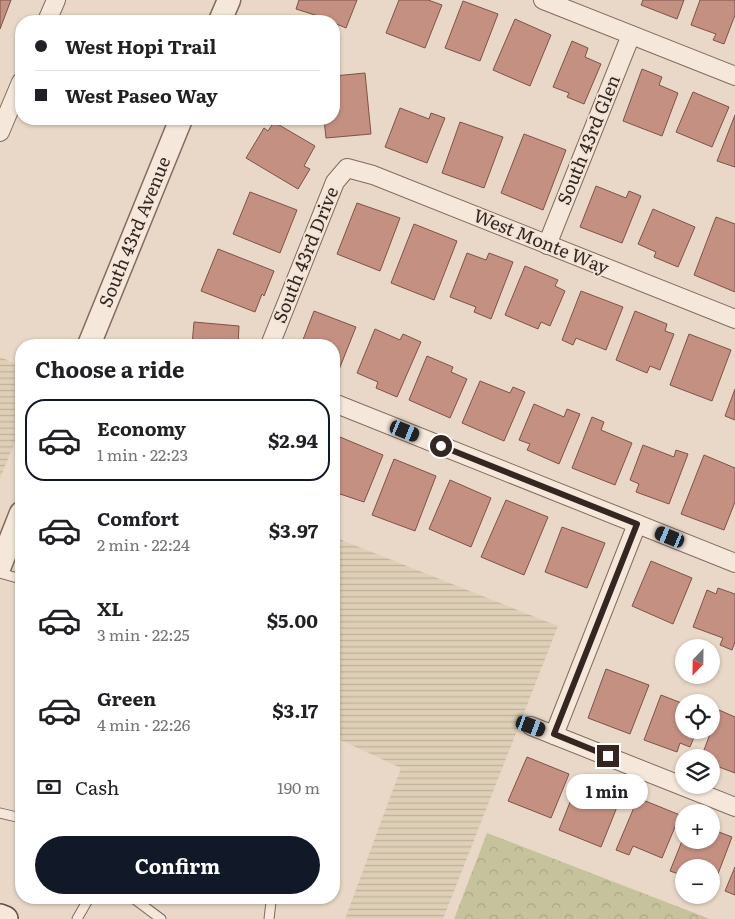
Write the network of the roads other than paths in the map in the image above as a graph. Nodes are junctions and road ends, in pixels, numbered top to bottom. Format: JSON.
{"nodes":[{"id":1,"x":56,"y":0,"type":"edge"},
{"id":2,"x":229,"y":0,"type":"edge"},
{"id":3,"x":543,"y":0,"type":"edge"},
{"id":4,"x":50,"y":15,"type":"edge"},
{"id":5,"x":223,"y":15,"type":"edge"},
{"id":6,"x":631,"y":35,"type":"junction"},
{"id":7,"x":735,"y":76,"type":"edge"},
{"id":8,"x":15,"y":96,"type":"edge"},
{"id":9,"x":179,"y":125,"type":"edge"},
{"id":10,"x":0,"y":132,"type":"edge"},
{"id":11,"x":347,"y":168,"type":"joint"},
{"id":12,"x":547,"y":245,"type":"junction"},
{"id":13,"x":735,"y":319,"type":"edge"},
{"id":14,"x":91,"y":339,"type":"edge"},
{"id":15,"x":272,"y":339,"type":"edge"},
{"id":16,"x":340,"y":405,"type":"edge"},
{"id":17,"x":637,"y":524,"type":"junction"},
{"id":18,"x":15,"y":528,"type":"edge"},
{"id":19,"x":735,"y":563,"type":"edge"},
{"id":20,"x":0,"y":566,"type":"edge"},
{"id":21,"x":0,"y":573,"type":"edge"},
{"id":22,"x":15,"y":577,"type":"edge"},
{"id":23,"x":531,"y":726,"type":"dead end"},
{"id":24,"x":554,"y":734,"type":"junction"},
{"id":25,"x":735,"y":807,"type":"edge"},
{"id":26,"x":0,"y":813,"type":"edge"},
{"id":27,"x":15,"y":817,"type":"edge"},
{"id":28,"x":86,"y":904,"type":"edge"},
{"id":29,"x":141,"y":904,"type":"edge"},
{"id":30,"x":272,"y":904,"type":"edge"},
{"id":31,"x":0,"y":917,"type":"edge"},
{"id":32,"x":5,"y":919,"type":"edge"},
{"id":33,"x":77,"y":919,"type":"edge"},
{"id":34,"x":161,"y":919,"type":"edge"},
{"id":35,"x":270,"y":919,"type":"edge"}],
"edges":[{"from":1,"to":4,"type":"street"},
{"from":2,"to":5,"type":"street"},
{"from":3,"to":6,"type":"street"},
{"from":6,"to":7,"type":"street"},
{"from":6,"to":12,"type":"street","name":"South 43rd Glen"},
{"from":8,"to":10,"type":"street"},
{"from":9,"to":14,"type":"street","name":"South 43rd Avenue"},
{"from":11,"to":12,"type":"street","name":"West Monte Way"},
{"from":11,"to":15,"type":"street","name":"South 43rd Drive"},
{"from":12,"to":13,"type":"street","name":"West Monte Way"},
{"from":16,"to":17,"type":"street"},
{"from":17,"to":19,"type":"street"},
{"from":17,"to":24,"type":"street"},
{"from":18,"to":20,"type":"street"},
{"from":21,"to":22,"type":"lane"},
{"from":23,"to":24,"type":"street"},
{"from":24,"to":25,"type":"street"},
{"from":26,"to":27,"type":"lane"},
{"from":28,"to":33,"type":"lane"},
{"from":29,"to":34,"type":"lane"},
{"from":30,"to":35,"type":"lane"},
{"from":31,"to":32,"type":"main road"}]}
